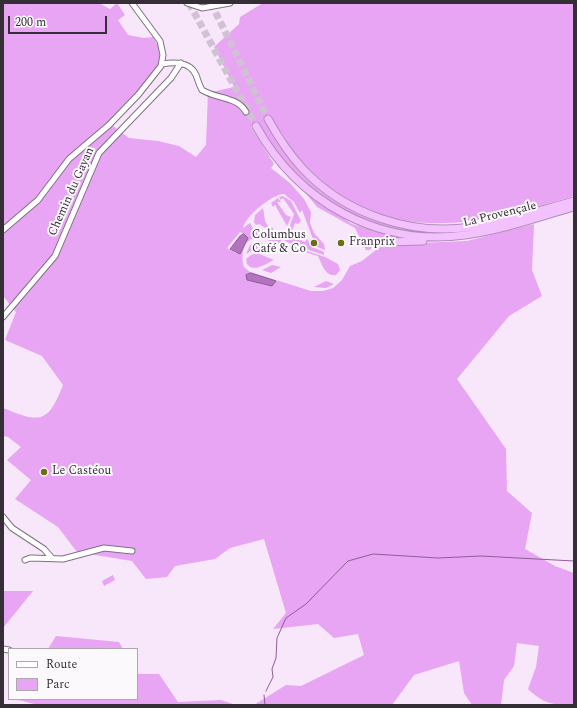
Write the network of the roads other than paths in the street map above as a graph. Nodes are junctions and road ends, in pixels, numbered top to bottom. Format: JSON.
{"nodes":[{"id":1,"x":132,"y":3,"type":"edge"},
{"id":2,"x":187,"y":3,"type":"edge"},
{"id":3,"x":230,"y":3,"type":"edge"},
{"id":4,"x":181,"y":63,"type":"junction"},
{"id":5,"x":162,"y":64,"type":"junction"},
{"id":6,"x":246,"y":112,"type":"dead end"},
{"id":7,"x":268,"y":120,"type":"tunnel mouth"},
{"id":8,"x":256,"y":126,"type":"tunnel mouth"},
{"id":9,"x":271,"y":150,"type":"junction"},
{"id":10,"x":300,"y":190,"type":"dead end"},
{"id":11,"x":574,"y":201,"type":"edge"},
{"id":12,"x":574,"y":207,"type":"edge"},
{"id":13,"x":3,"y":230,"type":"edge"},
{"id":14,"x":478,"y":233,"type":"junction"},
{"id":15,"x":383,"y":242,"type":"dead end"},
{"id":16,"x":3,"y":317,"type":"edge"},
{"id":17,"x":3,"y":517,"type":"edge"},
{"id":18,"x":132,"y":551,"type":"dead end"},
{"id":19,"x":51,"y":557,"type":"junction"},
{"id":20,"x":25,"y":560,"type":"dead end"}],
"edges":[{"from":1,"to":5,"type":"street"},
{"from":2,"to":3,"type":"street"},
{"from":4,"to":5,"type":"street"},
{"from":4,"to":6,"type":"street"},
{"from":4,"to":16,"type":"street","name":"Chemin du Gayan"},
{"from":5,"to":13,"type":"street"},
{"from":7,"to":11,"type":"highway","name":"La Provençale"},
{"from":8,"to":9,"type":"highway","name":"La Provençale"},
{"from":9,"to":10,"type":"highway"},
{"from":9,"to":14,"type":"highway","name":"La Provençale"},
{"from":12,"to":14,"type":"highway","name":"La Provençale"},
{"from":14,"to":15,"type":"highway"},
{"from":17,"to":19,"type":"street"},
{"from":18,"to":19,"type":"street"},
{"from":19,"to":20,"type":"street"}]}
